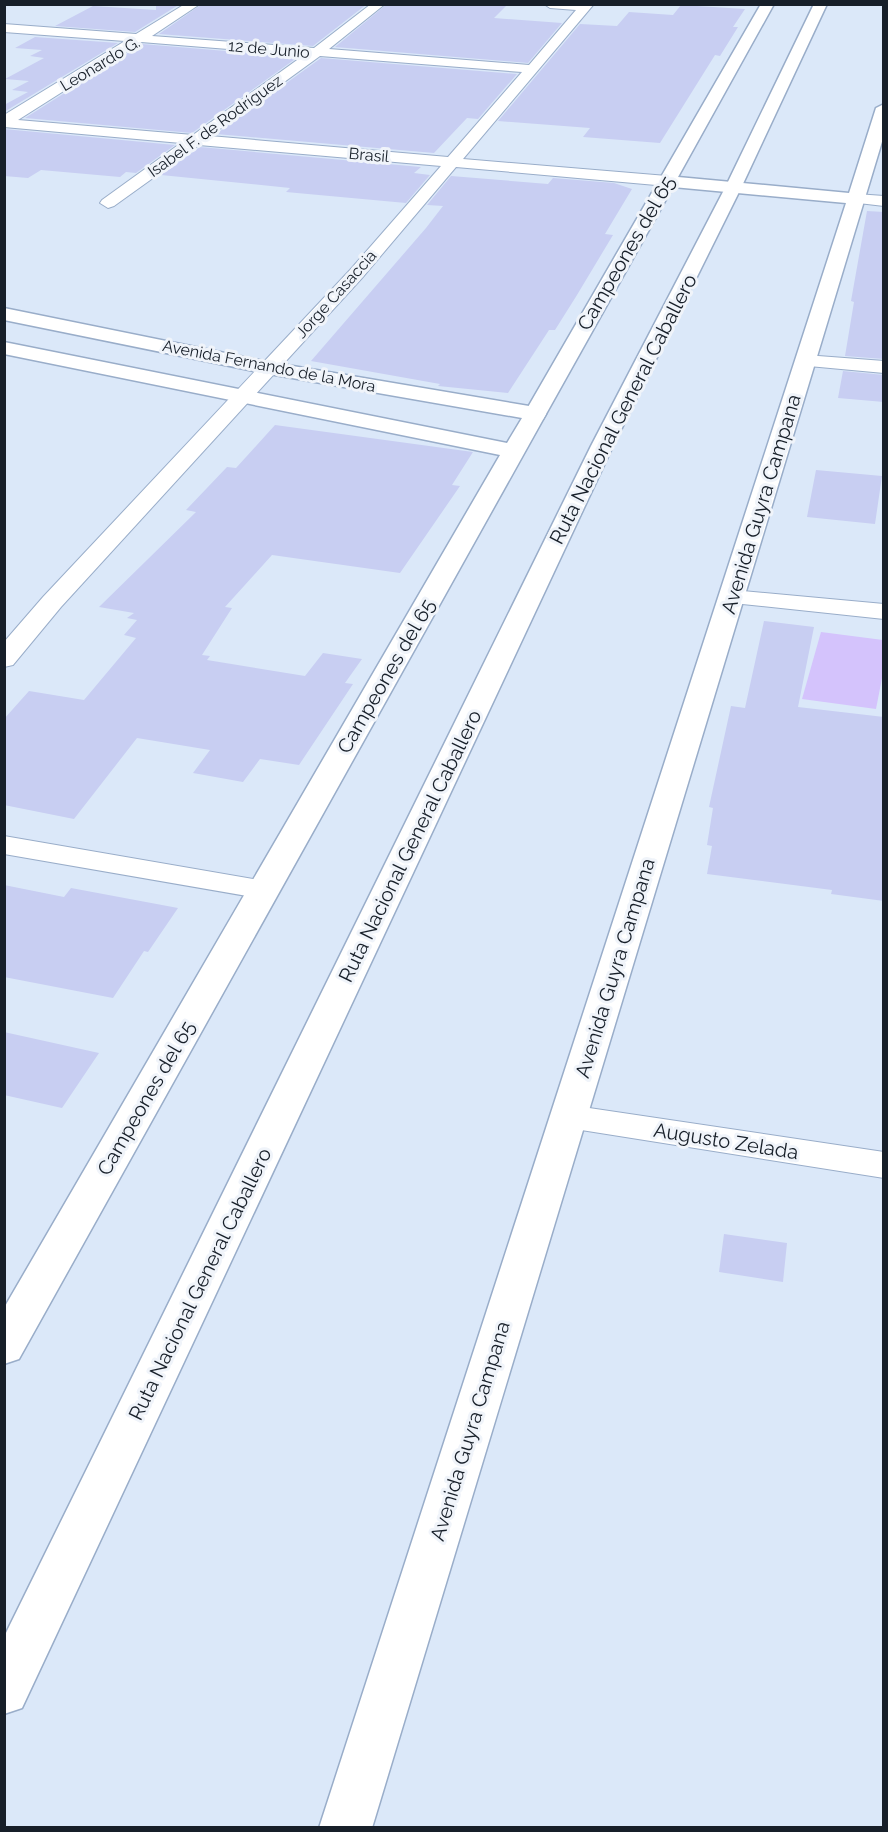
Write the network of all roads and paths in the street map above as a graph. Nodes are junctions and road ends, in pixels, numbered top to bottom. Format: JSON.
{"nodes":[{"id":1,"x":194,"y":4,"type":"edge"},
{"id":2,"x":378,"y":4,"type":"edge"},
{"id":3,"x":550,"y":4,"type":"edge"},
{"id":4,"x":768,"y":4,"type":"edge"},
{"id":5,"x":821,"y":4,"type":"edge"},
{"id":6,"x":587,"y":6,"type":"edge"},
{"id":7,"x":4,"y":28,"type":"edge"},
{"id":8,"x":142,"y":39,"type":"junction"},
{"id":9,"x":316,"y":53,"type":"junction"},
{"id":10,"x":533,"y":69,"type":"junction"},
{"id":11,"x":884,"y":108,"type":"edge"},
{"id":12,"x":4,"y":123,"type":"edge"},
{"id":13,"x":195,"y":139,"type":"junction"},
{"id":14,"x":876,"y":156,"type":"edge"},
{"id":15,"x":450,"y":162,"type":"junction"},
{"id":16,"x":667,"y":181,"type":"junction"},
{"id":17,"x":734,"y":188,"type":"junction"},
{"id":18,"x":870,"y":200,"type":"edge"},
{"id":19,"x":108,"y":203,"type":"dead end"},
{"id":20,"x":4,"y":314,"type":"edge"},
{"id":21,"x":4,"y":348,"type":"edge"},
{"id":22,"x":805,"y":361,"type":"junction"},
{"id":23,"x":884,"y":367,"type":"edge"},
{"id":24,"x":269,"y":368,"type":"junction"},
{"id":25,"x":241,"y":398,"type":"junction"},
{"id":26,"x":535,"y":414,"type":"junction"},
{"id":27,"x":513,"y":452,"type":"junction"},
{"id":28,"x":732,"y":597,"type":"junction"},
{"id":29,"x":884,"y":612,"type":"edge"},
{"id":30,"x":4,"y":659,"type":"edge"},
{"id":31,"x":4,"y":845,"type":"edge"},
{"id":32,"x":264,"y":890,"type":"junction"},
{"id":33,"x":569,"y":1117,"type":"junction"},
{"id":34,"x":884,"y":1165,"type":"edge"},
{"id":35,"x":4,"y":1347,"type":"edge"},
{"id":36,"x":4,"y":1691,"type":"edge"},
{"id":37,"x":345,"y":1827,"type":"edge"}],
"edges":[{"from":1,"to":8,"type":"street","name":"Leonardo G."},
{"from":2,"to":9,"type":"street","name":"Isabel F. de Rodríguez"},
{"from":3,"to":6,"type":"street"},
{"from":4,"to":16,"type":"main road","name":"Campeones del 65"},
{"from":5,"to":17,"type":"main road","name":"Ruta Nacional General Caballero"},
{"from":6,"to":10,"type":"street","name":"Jorge Casaccia"},
{"from":7,"to":8,"type":"street","name":"12 de Junio"},
{"from":8,"to":9,"type":"street","name":"12 de Junio"},
{"from":8,"to":12,"type":"street","name":"Leonardo G."},
{"from":9,"to":10,"type":"street","name":"12 de Junio"},
{"from":9,"to":13,"type":"street","name":"Isabel F. de Rodríguez"},
{"from":10,"to":15,"type":"street","name":"Jorge Casaccia"},
{"from":11,"to":14,"type":"main road","name":"Avenida Guyra Campana"},
{"from":12,"to":13,"type":"street","name":"Brasil"},
{"from":13,"to":15,"type":"street","name":"Brasil"},
{"from":13,"to":19,"type":"street","name":"Isabel F. de Rodríguez"},
{"from":14,"to":18,"type":"main road","name":"Avenida Guyra Campana"},
{"from":15,"to":16,"type":"street","name":"Brasil"},
{"from":15,"to":24,"type":"street","name":"Jorge Casaccia"},
{"from":16,"to":17,"type":"main road","name":"Brasil"},
{"from":16,"to":26,"type":"main road","name":"Campeones del 65"},
{"from":17,"to":18,"type":"main road","name":"Brasil"},
{"from":17,"to":36,"type":"main road","name":"Ruta Nacional General Caballero"},
{"from":18,"to":22,"type":"main road","name":"Avenida Guyra Campana"},
{"from":20,"to":24,"type":"main road","name":"Avenida Fernando de la Mora"},
{"from":21,"to":25,"type":"main road","name":"Avenida Fernando de la Mora"},
{"from":22,"to":23,"type":"street"},
{"from":22,"to":28,"type":"main road","name":"Avenida Guyra Campana"},
{"from":24,"to":25,"type":"street","name":"Jorge Casaccia"},
{"from":24,"to":26,"type":"main road","name":"Avenida Fernando de la Mora"},
{"from":25,"to":27,"type":"main road","name":"Avenida Fernando de la Mora"},
{"from":25,"to":30,"type":"street","name":"Jorge Casaccia"},
{"from":26,"to":27,"type":"main road","name":"Campeones del 65"},
{"from":27,"to":32,"type":"main road","name":"Campeones del 65"},
{"from":28,"to":29,"type":"street"},
{"from":28,"to":33,"type":"main road","name":"Avenida Guyra Campana"},
{"from":31,"to":32,"type":"street"},
{"from":32,"to":35,"type":"main road","name":"Campeones del 65"},
{"from":33,"to":34,"type":"street","name":"Augusto Zelada"},
{"from":33,"to":37,"type":"main road","name":"Avenida Guyra Campana"}]}
